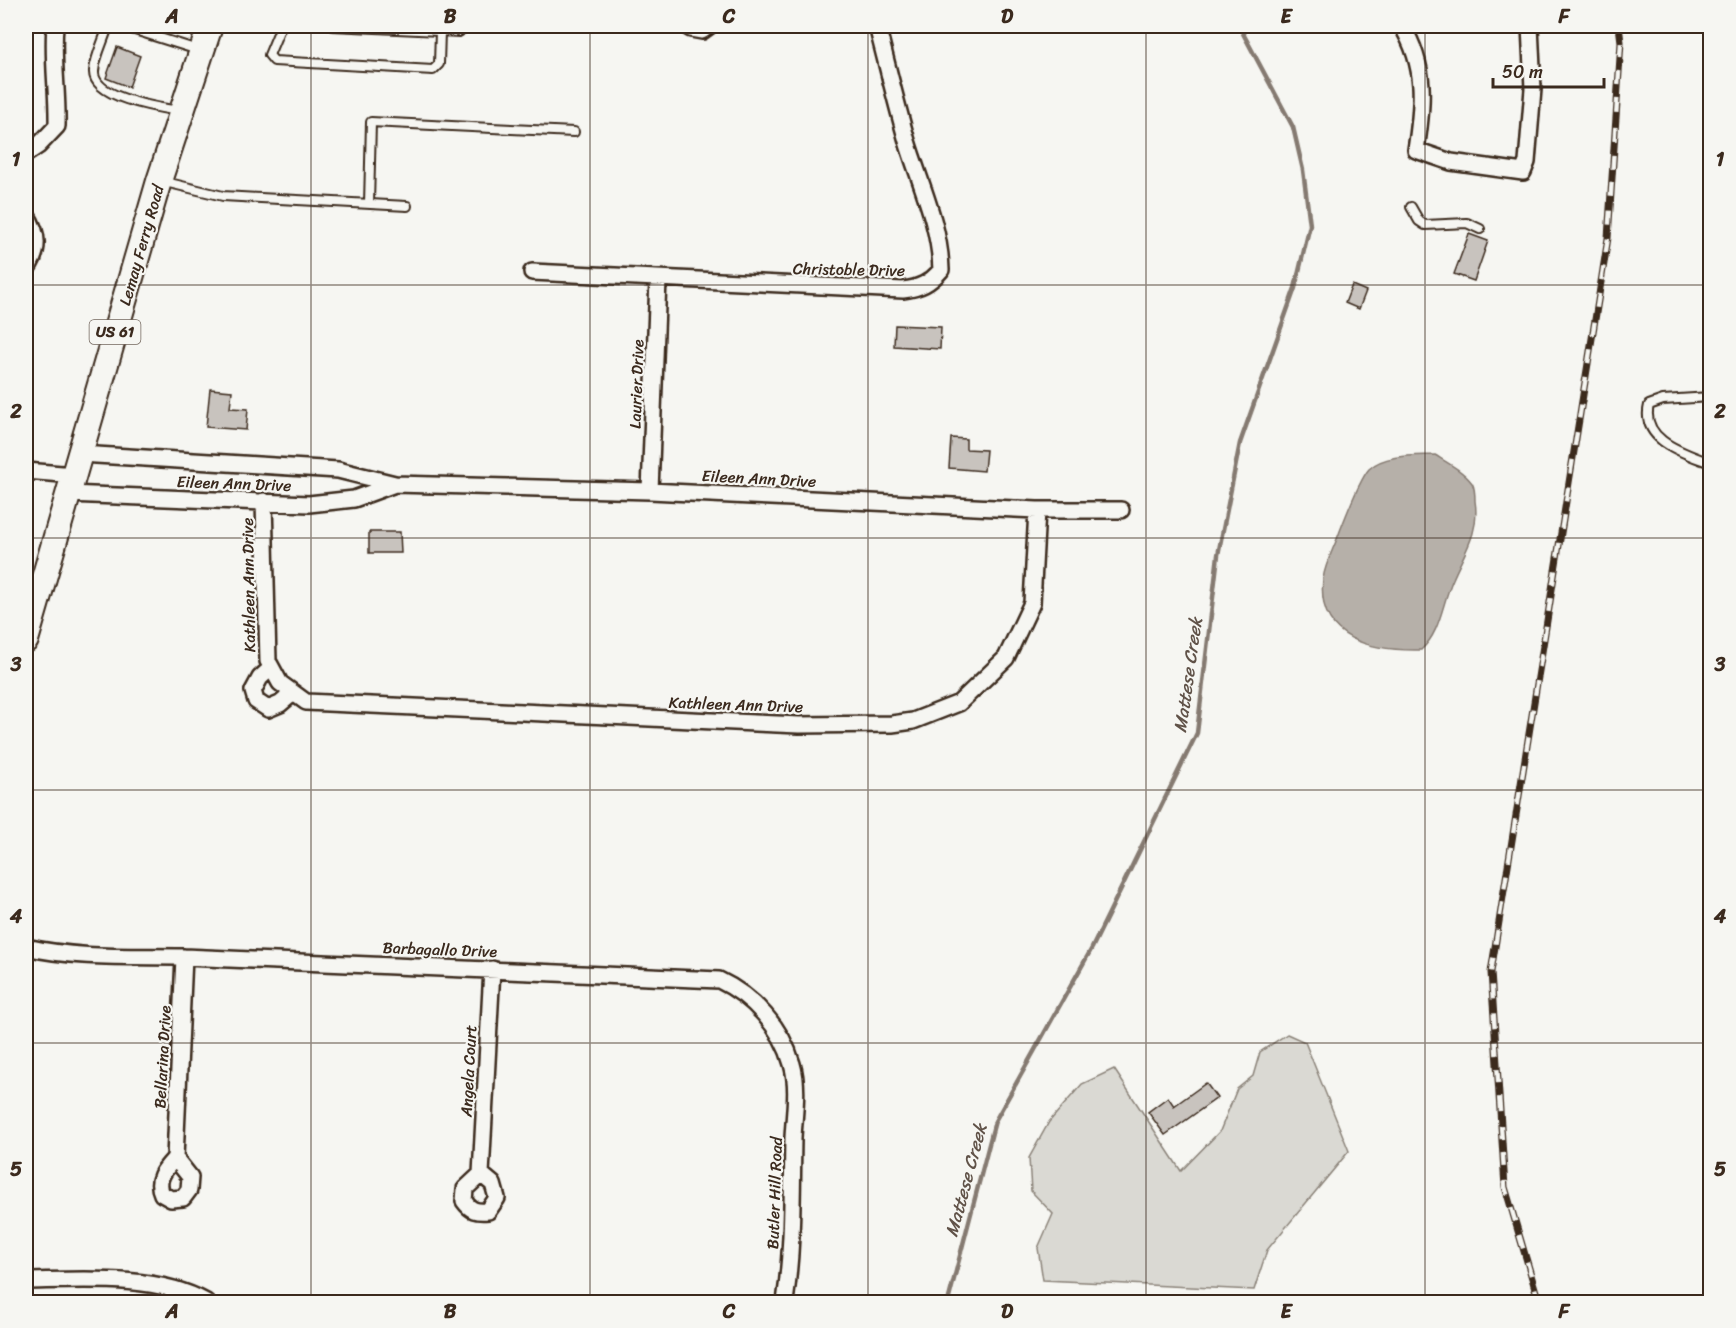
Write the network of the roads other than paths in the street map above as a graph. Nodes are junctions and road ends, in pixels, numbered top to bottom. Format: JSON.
{"nodes":[{"id":1,"x":55,"y":26,"type":"edge"},
{"id":2,"x":108,"y":26,"type":"edge"},
{"id":3,"x":122,"y":26,"type":"edge"},
{"id":4,"x":210,"y":26,"type":"edge"},
{"id":5,"x":281,"y":26,"type":"edge"},
{"id":6,"x":332,"y":26,"type":"edge"},
{"id":7,"x":466,"y":26,"type":"edge"},
{"id":8,"x":686,"y":26,"type":"edge"},
{"id":9,"x":709,"y":26,"type":"edge"},
{"id":10,"x":877,"y":26,"type":"edge"},
{"id":11,"x":1402,"y":26,"type":"edge"},
{"id":12,"x":1530,"y":26,"type":"edge"},
{"id":13,"x":424,"y":28,"type":"edge"},
{"id":14,"x":440,"y":31,"type":"junction"},
{"id":15,"x":201,"y":51,"type":"junction"},
{"id":16,"x":181,"y":112,"type":"junction"},
{"id":17,"x":574,"y":132,"type":"dead end"},
{"id":18,"x":26,"y":154,"type":"edge"},
{"id":19,"x":159,"y":181,"type":"junction"},
{"id":20,"x":369,"y":204,"type":"junction"},
{"id":21,"x":407,"y":206,"type":"dead end"},
{"id":22,"x":1412,"y":207,"type":"dead end"},
{"id":23,"x":26,"y":214,"type":"edge"},
{"id":24,"x":1480,"y":229,"type":"dead end"},
{"id":25,"x":26,"y":270,"type":"edge"},
{"id":26,"x":532,"y":272,"type":"dead end"},
{"id":27,"x":658,"y":279,"type":"junction"},
{"id":28,"x":1710,"y":398,"type":"edge"},
{"id":29,"x":1710,"y":463,"type":"edge"},
{"id":30,"x":26,"y":471,"type":"edge"},
{"id":31,"x":74,"y":475,"type":"junction"},
{"id":32,"x":395,"y":484,"type":"junction"},
{"id":33,"x":650,"y":491,"type":"junction"},
{"id":34,"x":264,"y":501,"type":"junction"},
{"id":35,"x":1037,"y":510,"type":"junction"},
{"id":36,"x":1121,"y":510,"type":"dead end"},
{"id":37,"x":26,"y":640,"type":"edge"},
{"id":38,"x":272,"y":668,"type":"junction"},
{"id":39,"x":293,"y":693,"type":"junction"},
{"id":40,"x":26,"y":946,"type":"edge"},
{"id":41,"x":184,"y":957,"type":"junction"},
{"id":42,"x":492,"y":969,"type":"junction"},
{"id":43,"x":795,"y":1085,"type":"joint"},
{"id":44,"x":175,"y":1158,"type":"dead end"},
{"id":45,"x":481,"y":1174,"type":"dead end"},
{"id":46,"x":26,"y":1281,"type":"edge"},
{"id":47,"x":170,"y":1295,"type":"edge"},
{"id":48,"x":206,"y":1302,"type":"edge"},
{"id":49,"x":785,"y":1302,"type":"edge"}],
"edges":[{"from":1,"to":18,"type":"street"},
{"from":2,"to":16,"type":"lane"},
{"from":3,"to":15,"type":"lane"},
{"from":4,"to":15,"type":"main road","name":"Lemay Ferry Road","number":"US 61"},
{"from":5,"to":14,"type":"lane"},
{"from":6,"to":13,"type":"lane"},
{"from":7,"to":14,"type":"lane"},
{"from":8,"to":9,"type":"street"},
{"from":10,"to":27,"type":"street","name":"Christoble Drive"},
{"from":11,"to":12,"type":"street"},
{"from":13,"to":14,"type":"lane"},
{"from":15,"to":16,"type":"main road","name":"Lemay Ferry Road","number":"US 61"},
{"from":16,"to":19,"type":"main road","name":"Lemay Ferry Road","number":"US 61"},
{"from":17,"to":20,"type":"lane"},
{"from":19,"to":20,"type":"lane"},
{"from":19,"to":31,"type":"main road","name":"Lemay Ferry Road","number":"US 61"},
{"from":20,"to":21,"type":"lane"},
{"from":22,"to":24,"type":"lane"},
{"from":23,"to":25,"type":"street"},
{"from":26,"to":27,"type":"street","name":"Christoble Drive"},
{"from":27,"to":33,"type":"street","name":"Laurier Drive"},
{"from":28,"to":29,"type":"lane"},
{"from":30,"to":31,"type":"street"},
{"from":31,"to":32,"type":"street","name":"Eileen Ann Drive"},
{"from":31,"to":34,"type":"street","name":"Eileen Ann Drive"},
{"from":31,"to":37,"type":"main road","name":"Lemay Ferry Road","number":"US 61"},
{"from":32,"to":33,"type":"street","name":"Eileen Ann Drive"},
{"from":32,"to":34,"type":"street","name":"Eileen Ann Drive"},
{"from":33,"to":35,"type":"street","name":"Eileen Ann Drive"},
{"from":34,"to":38,"type":"street","name":"Kathleen Ann Drive"},
{"from":35,"to":36,"type":"street","name":"Eileen Ann Drive"},
{"from":35,"to":39,"type":"street","name":"Kathleen Ann Drive"},
{"from":38,"to":39,"type":"street","name":"Kathleen Ann Drive"},
{"from":38,"to":39,"type":"street","name":"Kathleen Ann Drive"},
{"from":40,"to":41,"type":"street","name":"Barbagallo Drive"},
{"from":41,"to":42,"type":"street","name":"Barbagallo Drive"},
{"from":41,"to":44,"type":"street","name":"Bellarina Drive"},
{"from":42,"to":43,"type":"street","name":"Barbagallo Drive"},
{"from":42,"to":45,"type":"street","name":"Angela Court"},
{"from":43,"to":49,"type":"street","name":"Butler Hill Road"},
{"from":46,"to":47,"type":"street"},
{"from":47,"to":48,"type":"street"}]}
